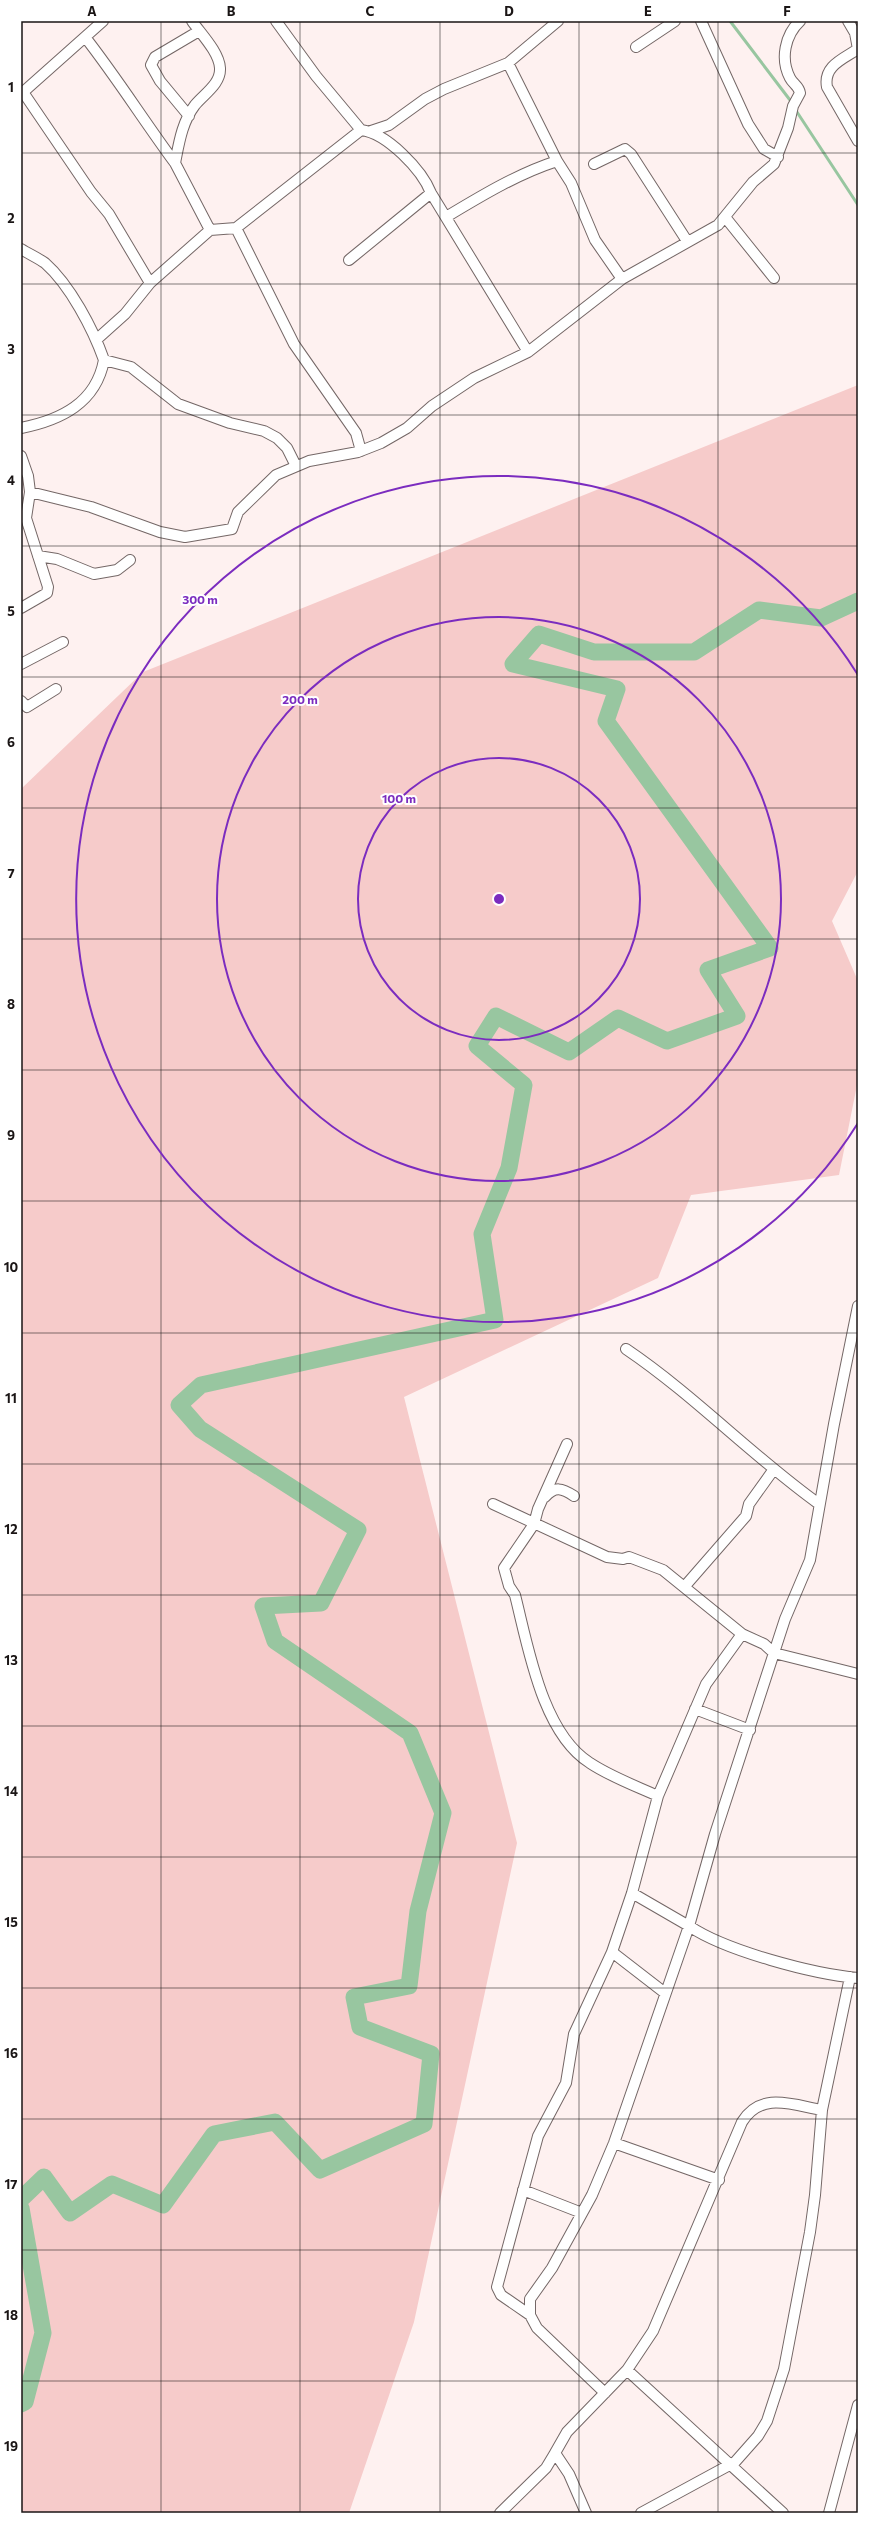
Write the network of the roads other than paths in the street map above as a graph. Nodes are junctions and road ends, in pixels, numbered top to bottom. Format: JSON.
{"nodes":[{"id":1,"x":103,"y":21,"type":"edge"},
{"id":2,"x":192,"y":21,"type":"edge"},
{"id":3,"x":276,"y":21,"type":"edge"},
{"id":4,"x":558,"y":21,"type":"edge"},
{"id":5,"x":675,"y":21,"type":"edge"},
{"id":6,"x":702,"y":21,"type":"edge"},
{"id":7,"x":800,"y":21,"type":"edge"},
{"id":8,"x":848,"y":21,"type":"edge"},
{"id":9,"x":198,"y":31,"type":"junction"},
{"id":10,"x":86,"y":36,"type":"junction"},
{"id":11,"x":636,"y":47,"type":"dead end"},
{"id":12,"x":858,"y":49,"type":"edge"},
{"id":13,"x":508,"y":63,"type":"junction"},
{"id":14,"x":22,"y":93,"type":"edge"},
{"id":15,"x":189,"y":116,"type":"junction"},
{"id":16,"x":366,"y":131,"type":"junction"},
{"id":17,"x":858,"y":141,"type":"edge"},
{"id":18,"x":778,"y":157,"type":"junction"},
{"id":19,"x":557,"y":162,"type":"junction"},
{"id":20,"x":175,"y":163,"type":"junction"},
{"id":21,"x":594,"y":164,"type":"dead end"},
{"id":22,"x":431,"y":193,"type":"junction"},
{"id":23,"x":446,"y":217,"type":"junction"},
{"id":24,"x":725,"y":217,"type":"junction"},
{"id":25,"x":236,"y":228,"type":"junction"},
{"id":26,"x":210,"y":230,"type":"junction"},
{"id":27,"x":687,"y":242,"type":"junction"},
{"id":28,"x":21,"y":249,"type":"edge"},
{"id":29,"x":349,"y":260,"type":"dead end"},
{"id":30,"x":774,"y":278,"type":"dead end"},
{"id":31,"x":622,"y":279,"type":"junction"},
{"id":32,"x":150,"y":283,"type":"junction"},
{"id":33,"x":96,"y":340,"type":"junction"},
{"id":34,"x":528,"y":352,"type":"junction"},
{"id":35,"x":104,"y":360,"type":"junction"},
{"id":36,"x":21,"y":428,"type":"edge"},
{"id":37,"x":361,"y":451,"type":"junction"},
{"id":38,"x":21,"y":456,"type":"edge"},
{"id":39,"x":296,"y":466,"type":"junction"},
{"id":40,"x":30,"y":492,"type":"junction"},
{"id":41,"x":38,"y":556,"type":"junction"},
{"id":42,"x":130,"y":560,"type":"dead end"},
{"id":43,"x":21,"y":608,"type":"edge"},
{"id":44,"x":63,"y":642,"type":"dead end"},
{"id":45,"x":21,"y":664,"type":"edge"},
{"id":46,"x":56,"y":689,"type":"dead end"},
{"id":47,"x":21,"y":701,"type":"edge"},
{"id":48,"x":858,"y":1306,"type":"edge"},
{"id":49,"x":854,"y":1347,"type":"edge"},
{"id":50,"x":626,"y":1349,"type":"dead end"},
{"id":51,"x":567,"y":1444,"type":"dead end"},
{"id":52,"x":774,"y":1469,"type":"junction"},
{"id":53,"x":574,"y":1496,"type":"dead end"},
{"id":54,"x":545,"y":1497,"type":"junction"},
{"id":55,"x":493,"y":1504,"type":"dead end"},
{"id":56,"x":819,"y":1504,"type":"junction"},
{"id":57,"x":534,"y":1524,"type":"junction"},
{"id":58,"x":685,"y":1586,"type":"junction"},
{"id":59,"x":742,"y":1634,"type":"junction"},
{"id":60,"x":774,"y":1653,"type":"junction"},
{"id":61,"x":858,"y":1674,"type":"edge"},
{"id":62,"x":695,"y":1709,"type":"junction"},
{"id":63,"x":750,"y":1730,"type":"junction"},
{"id":64,"x":658,"y":1796,"type":"junction"},
{"id":65,"x":632,"y":1894,"type":"junction"},
{"id":66,"x":689,"y":1926,"type":"junction"},
{"id":67,"x":612,"y":1952,"type":"junction"},
{"id":68,"x":854,"y":1977,"type":"edge"},
{"id":69,"x":664,"y":1993,"type":"junction"},
{"id":70,"x":822,"y":2110,"type":"junction"},
{"id":71,"x":614,"y":2143,"type":"junction"},
{"id":72,"x":719,"y":2180,"type":"junction"},
{"id":73,"x":522,"y":2190,"type":"junction"},
{"id":74,"x":582,"y":2213,"type":"junction"},
{"id":75,"x":530,"y":2315,"type":"junction"},
{"id":76,"x":627,"y":2370,"type":"junction"},
{"id":77,"x":604,"y":2393,"type":"junction"},
{"id":78,"x":858,"y":2405,"type":"edge"},
{"id":79,"x":854,"y":2430,"type":"edge"},
{"id":80,"x":555,"y":2454,"type":"junction"},
{"id":81,"x":730,"y":2465,"type":"junction"},
{"id":82,"x":500,"y":2513,"type":"edge"},
{"id":83,"x":586,"y":2513,"type":"edge"},
{"id":84,"x":641,"y":2513,"type":"edge"},
{"id":85,"x":783,"y":2513,"type":"edge"},
{"id":86,"x":829,"y":2513,"type":"edge"}],
"edges":[{"from":1,"to":10,"type":"street"},
{"from":2,"to":9,"type":"street"},
{"from":3,"to":16,"type":"street"},
{"from":4,"to":13,"type":"street"},
{"from":5,"to":11,"type":"street"},
{"from":6,"to":18,"type":"street"},
{"from":7,"to":18,"type":"street"},
{"from":8,"to":12,"type":"street"},
{"from":9,"to":15,"type":"street"},
{"from":9,"to":15,"type":"street"},
{"from":10,"to":14,"type":"street"},
{"from":10,"to":20,"type":"street"},
{"from":12,"to":17,"type":"street"},
{"from":13,"to":16,"type":"street"},
{"from":13,"to":19,"type":"street"},
{"from":14,"to":32,"type":"street"},
{"from":15,"to":20,"type":"street"},
{"from":16,"to":22,"type":"street"},
{"from":16,"to":25,"type":"street"},
{"from":18,"to":24,"type":"street"},
{"from":19,"to":23,"type":"street"},
{"from":19,"to":31,"type":"street"},
{"from":20,"to":26,"type":"street"},
{"from":21,"to":27,"type":"street"},
{"from":22,"to":23,"type":"street"},
{"from":22,"to":29,"type":"street"},
{"from":23,"to":34,"type":"street"},
{"from":24,"to":27,"type":"street"},
{"from":24,"to":30,"type":"street"},
{"from":25,"to":26,"type":"street"},
{"from":25,"to":37,"type":"street"},
{"from":26,"to":32,"type":"street"},
{"from":27,"to":31,"type":"street"},
{"from":28,"to":33,"type":"street"},
{"from":31,"to":34,"type":"street"},
{"from":32,"to":33,"type":"street"},
{"from":33,"to":35,"type":"street"},
{"from":34,"to":37,"type":"street"},
{"from":35,"to":36,"type":"street"},
{"from":35,"to":39,"type":"street"},
{"from":37,"to":39,"type":"street"},
{"from":38,"to":40,"type":"street"},
{"from":39,"to":40,"type":"street"},
{"from":40,"to":41,"type":"street"},
{"from":41,"to":42,"type":"street"},
{"from":41,"to":43,"type":"street"},
{"from":44,"to":45,"type":"street"},
{"from":46,"to":47,"type":"street"},
{"from":48,"to":49,"type":"street"},
{"from":49,"to":56,"type":"street"},
{"from":50,"to":52,"type":"street"},
{"from":51,"to":54,"type":"street"},
{"from":52,"to":56,"type":"street"},
{"from":52,"to":58,"type":"street"},
{"from":53,"to":54,"type":"street"},
{"from":54,"to":57,"type":"street"},
{"from":55,"to":57,"type":"street"},
{"from":56,"to":60,"type":"street"},
{"from":57,"to":58,"type":"street"},
{"from":57,"to":64,"type":"street"},
{"from":58,"to":59,"type":"street"},
{"from":59,"to":60,"type":"street"},
{"from":59,"to":62,"type":"street"},
{"from":60,"to":61,"type":"street"},
{"from":60,"to":63,"type":"street"},
{"from":62,"to":63,"type":"street"},
{"from":62,"to":64,"type":"street"},
{"from":63,"to":66,"type":"street"},
{"from":64,"to":65,"type":"street"},
{"from":65,"to":66,"type":"street"},
{"from":65,"to":67,"type":"street"},
{"from":66,"to":68,"type":"street"},
{"from":66,"to":69,"type":"street"},
{"from":67,"to":69,"type":"street"},
{"from":67,"to":73,"type":"street"},
{"from":68,"to":70,"type":"street"},
{"from":69,"to":71,"type":"street"},
{"from":70,"to":72,"type":"street"},
{"from":70,"to":81,"type":"street"},
{"from":71,"to":72,"type":"street"},
{"from":71,"to":74,"type":"street"},
{"from":72,"to":76,"type":"street"},
{"from":73,"to":74,"type":"street"},
{"from":73,"to":75,"type":"street"},
{"from":74,"to":75,"type":"street"},
{"from":75,"to":77,"type":"street"},
{"from":76,"to":77,"type":"street"},
{"from":76,"to":81,"type":"street"},
{"from":77,"to":80,"type":"street"},
{"from":78,"to":79,"type":"street"},
{"from":79,"to":86,"type":"street"},
{"from":80,"to":82,"type":"street"},
{"from":80,"to":83,"type":"street"},
{"from":81,"to":84,"type":"street"},
{"from":81,"to":85,"type":"street"}]}
